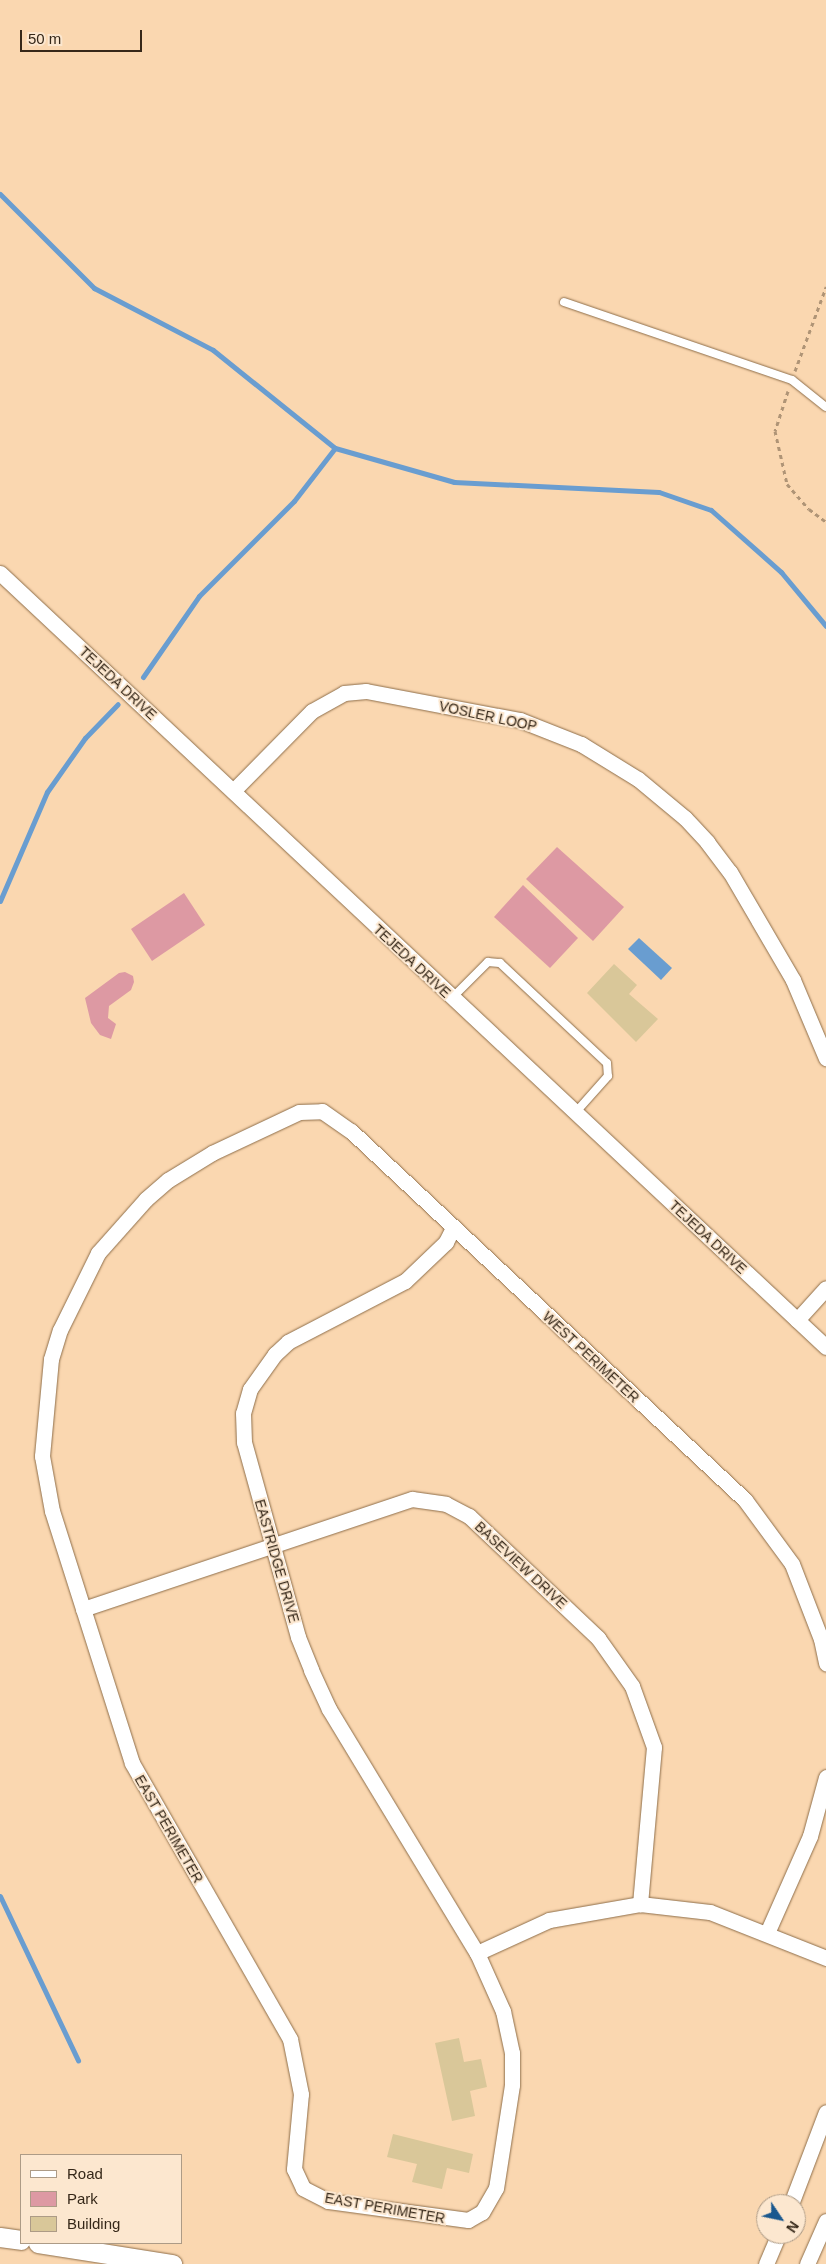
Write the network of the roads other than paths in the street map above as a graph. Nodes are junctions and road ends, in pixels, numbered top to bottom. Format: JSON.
{"nodes":[{"id":1,"x":564,"y":302,"type":"dead end"},
{"id":2,"x":826,"y":407,"type":"edge"},
{"id":3,"x":0,"y":573,"type":"edge"},
{"id":4,"x":233,"y":791,"type":"junction"},
{"id":5,"x":452,"y":998,"type":"junction"},
{"id":6,"x":826,"y":1058,"type":"edge"},
{"id":7,"x":575,"y":1113,"type":"junction"},
{"id":8,"x":292,"y":1115,"type":"joint"},
{"id":9,"x":453,"y":1228,"type":"junction"},
{"id":10,"x":826,"y":1288,"type":"edge"},
{"id":11,"x":797,"y":1320,"type":"junction"},
{"id":12,"x":826,"y":1347,"type":"edge"},
{"id":13,"x":274,"y":1546,"type":"junction"},
{"id":14,"x":83,"y":1610,"type":"junction"},
{"id":15,"x":826,"y":1663,"type":"edge"},
{"id":16,"x":826,"y":1777,"type":"edge"},
{"id":17,"x":640,"y":1904,"type":"junction"},
{"id":18,"x":767,"y":1934,"type":"junction"},
{"id":19,"x":477,"y":1953,"type":"junction"},
{"id":20,"x":826,"y":1958,"type":"edge"},
{"id":21,"x":826,"y":2112,"type":"edge"},
{"id":22,"x":795,"y":2194,"type":"edge"},
{"id":23,"x":826,"y":2221,"type":"edge"},
{"id":24,"x":0,"y":2237,"type":"edge"},
{"id":25,"x":20,"y":2240,"type":"edge"},
{"id":26,"x":44,"y":2244,"type":"edge"},
{"id":27,"x":775,"y":2244,"type":"edge"},
{"id":28,"x":172,"y":2264,"type":"edge"},
{"id":29,"x":766,"y":2264,"type":"edge"},
{"id":30,"x":807,"y":2264,"type":"edge"}],
"edges":[{"from":1,"to":2,"type":"lane"},
{"from":3,"to":4,"type":"street","name":"TEJEDA DRIVE"},
{"from":4,"to":5,"type":"street","name":"TEJEDA DRIVE"},
{"from":4,"to":6,"type":"street","name":"VOSLER LOOP"},
{"from":5,"to":7,"type":"street","name":"TEJEDA DRIVE"},
{"from":5,"to":7,"type":"lane"},
{"from":7,"to":11,"type":"street","name":"TEJEDA DRIVE"},
{"from":8,"to":9,"type":"street","name":"WEST PERIMETER"},
{"from":8,"to":14,"type":"street","name":"EAST PERIMETER"},
{"from":9,"to":13,"type":"street","name":"EASTRIDGE DRIVE"},
{"from":9,"to":15,"type":"street","name":"WEST PERIMETER"},
{"from":10,"to":11,"type":"street"},
{"from":11,"to":12,"type":"street","name":"TEJEDA DRIVE"},
{"from":13,"to":14,"type":"street","name":"BASEVIEW DRIVE"},
{"from":13,"to":17,"type":"street","name":"BASEVIEW DRIVE"},
{"from":13,"to":19,"type":"street","name":"EASTRIDGE DRIVE"},
{"from":14,"to":19,"type":"street","name":"EAST PERIMETER"},
{"from":16,"to":18,"type":"street"},
{"from":17,"to":18,"type":"street"},
{"from":17,"to":19,"type":"street"},
{"from":18,"to":20,"type":"street"},
{"from":21,"to":22,"type":"street"},
{"from":23,"to":30,"type":"street"},
{"from":24,"to":25,"type":"street"},
{"from":26,"to":28,"type":"street"},
{"from":27,"to":29,"type":"street"}]}
